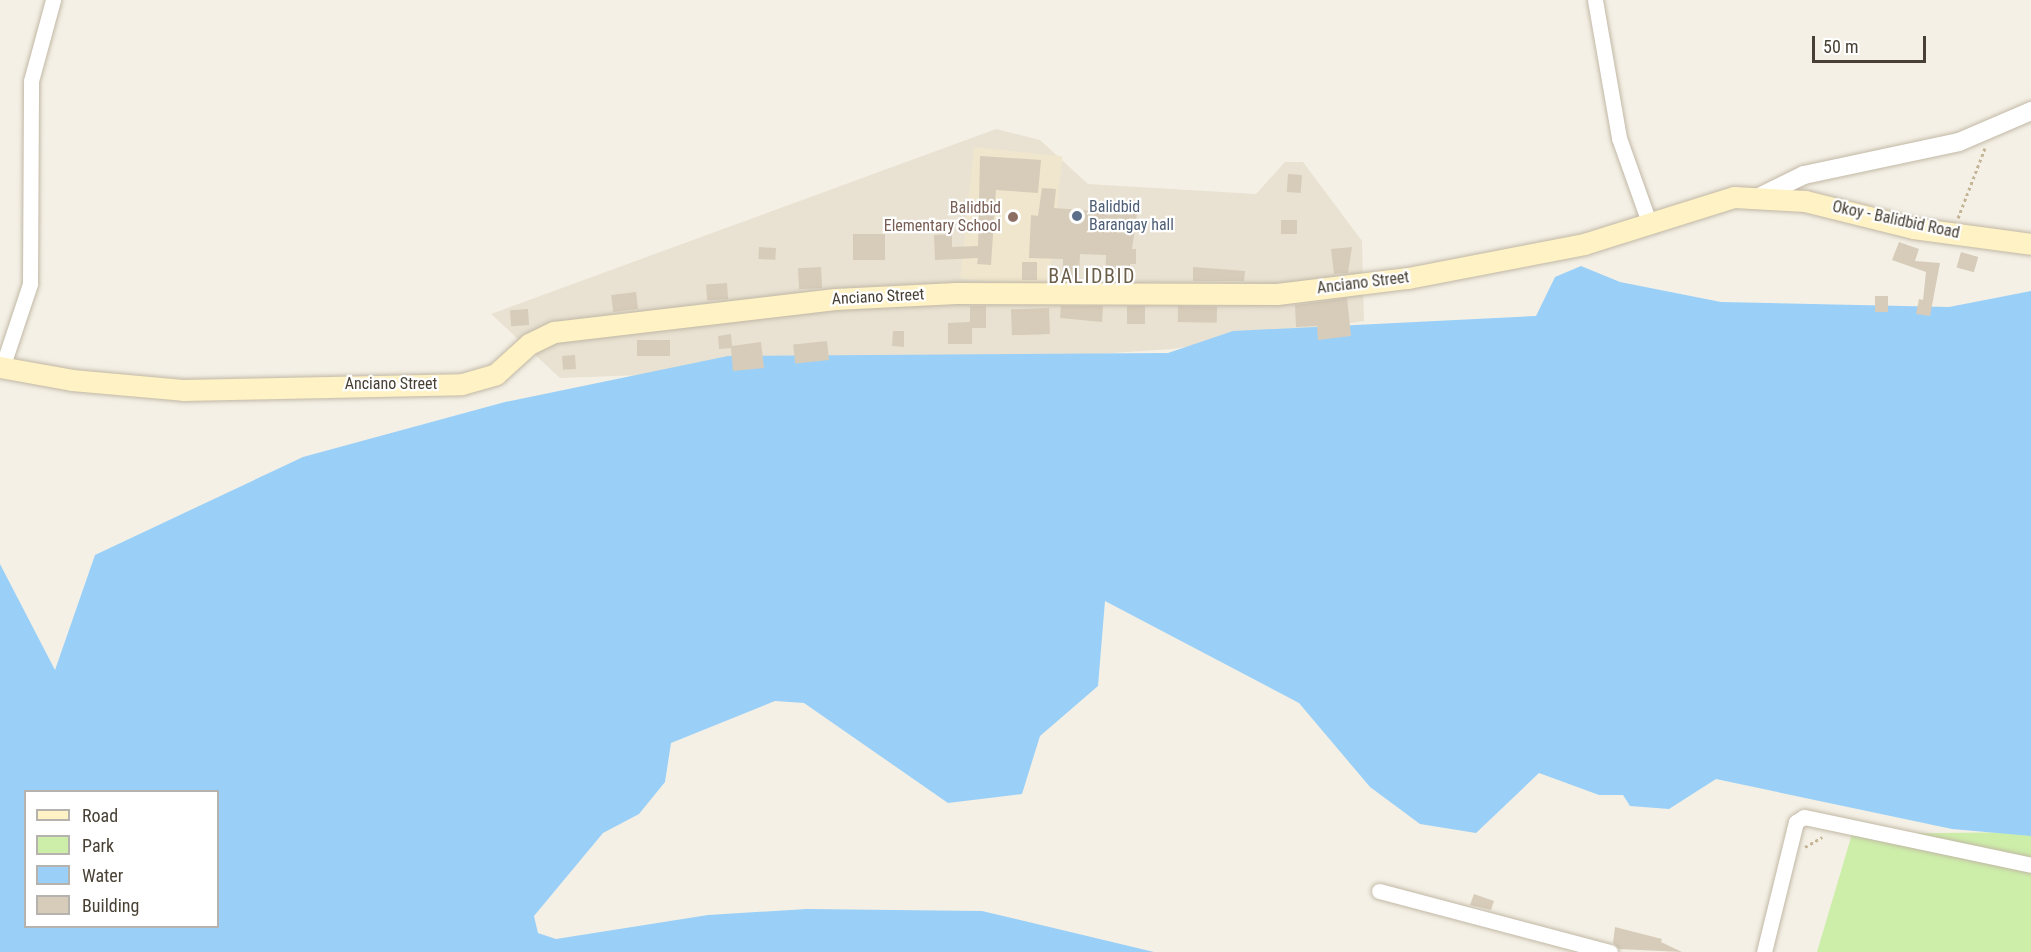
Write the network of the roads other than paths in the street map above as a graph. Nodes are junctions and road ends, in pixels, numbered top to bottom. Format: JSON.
{"nodes":[{"id":1,"x":53,"y":0,"type":"edge"},
{"id":2,"x":1595,"y":0,"type":"edge"},
{"id":3,"x":2031,"y":111,"type":"edge"},
{"id":4,"x":1761,"y":196,"type":"junction"},
{"id":5,"x":1650,"y":225,"type":"junction"},
{"id":6,"x":2031,"y":244,"type":"edge"},
{"id":7,"x":1,"y":368,"type":"edge"},
{"id":8,"x":2031,"y":865,"type":"edge"},
{"id":9,"x":1379,"y":891,"type":"dead end"},
{"id":10,"x":1610,"y":952,"type":"edge"},
{"id":11,"x":1764,"y":952,"type":"edge"}],
"edges":[{"from":1,"to":7,"type":"street"},
{"from":2,"to":5,"type":"street"},
{"from":3,"to":4,"type":"street"},
{"from":4,"to":5,"type":"main road","name":"Anciano Street"},
{"from":4,"to":6,"type":"main road","name":"Okoy - Balidbid Road"},
{"from":5,"to":7,"type":"main road","name":"Anciano Street"},
{"from":8,"to":11,"type":"street"},
{"from":9,"to":10,"type":"street"}]}
